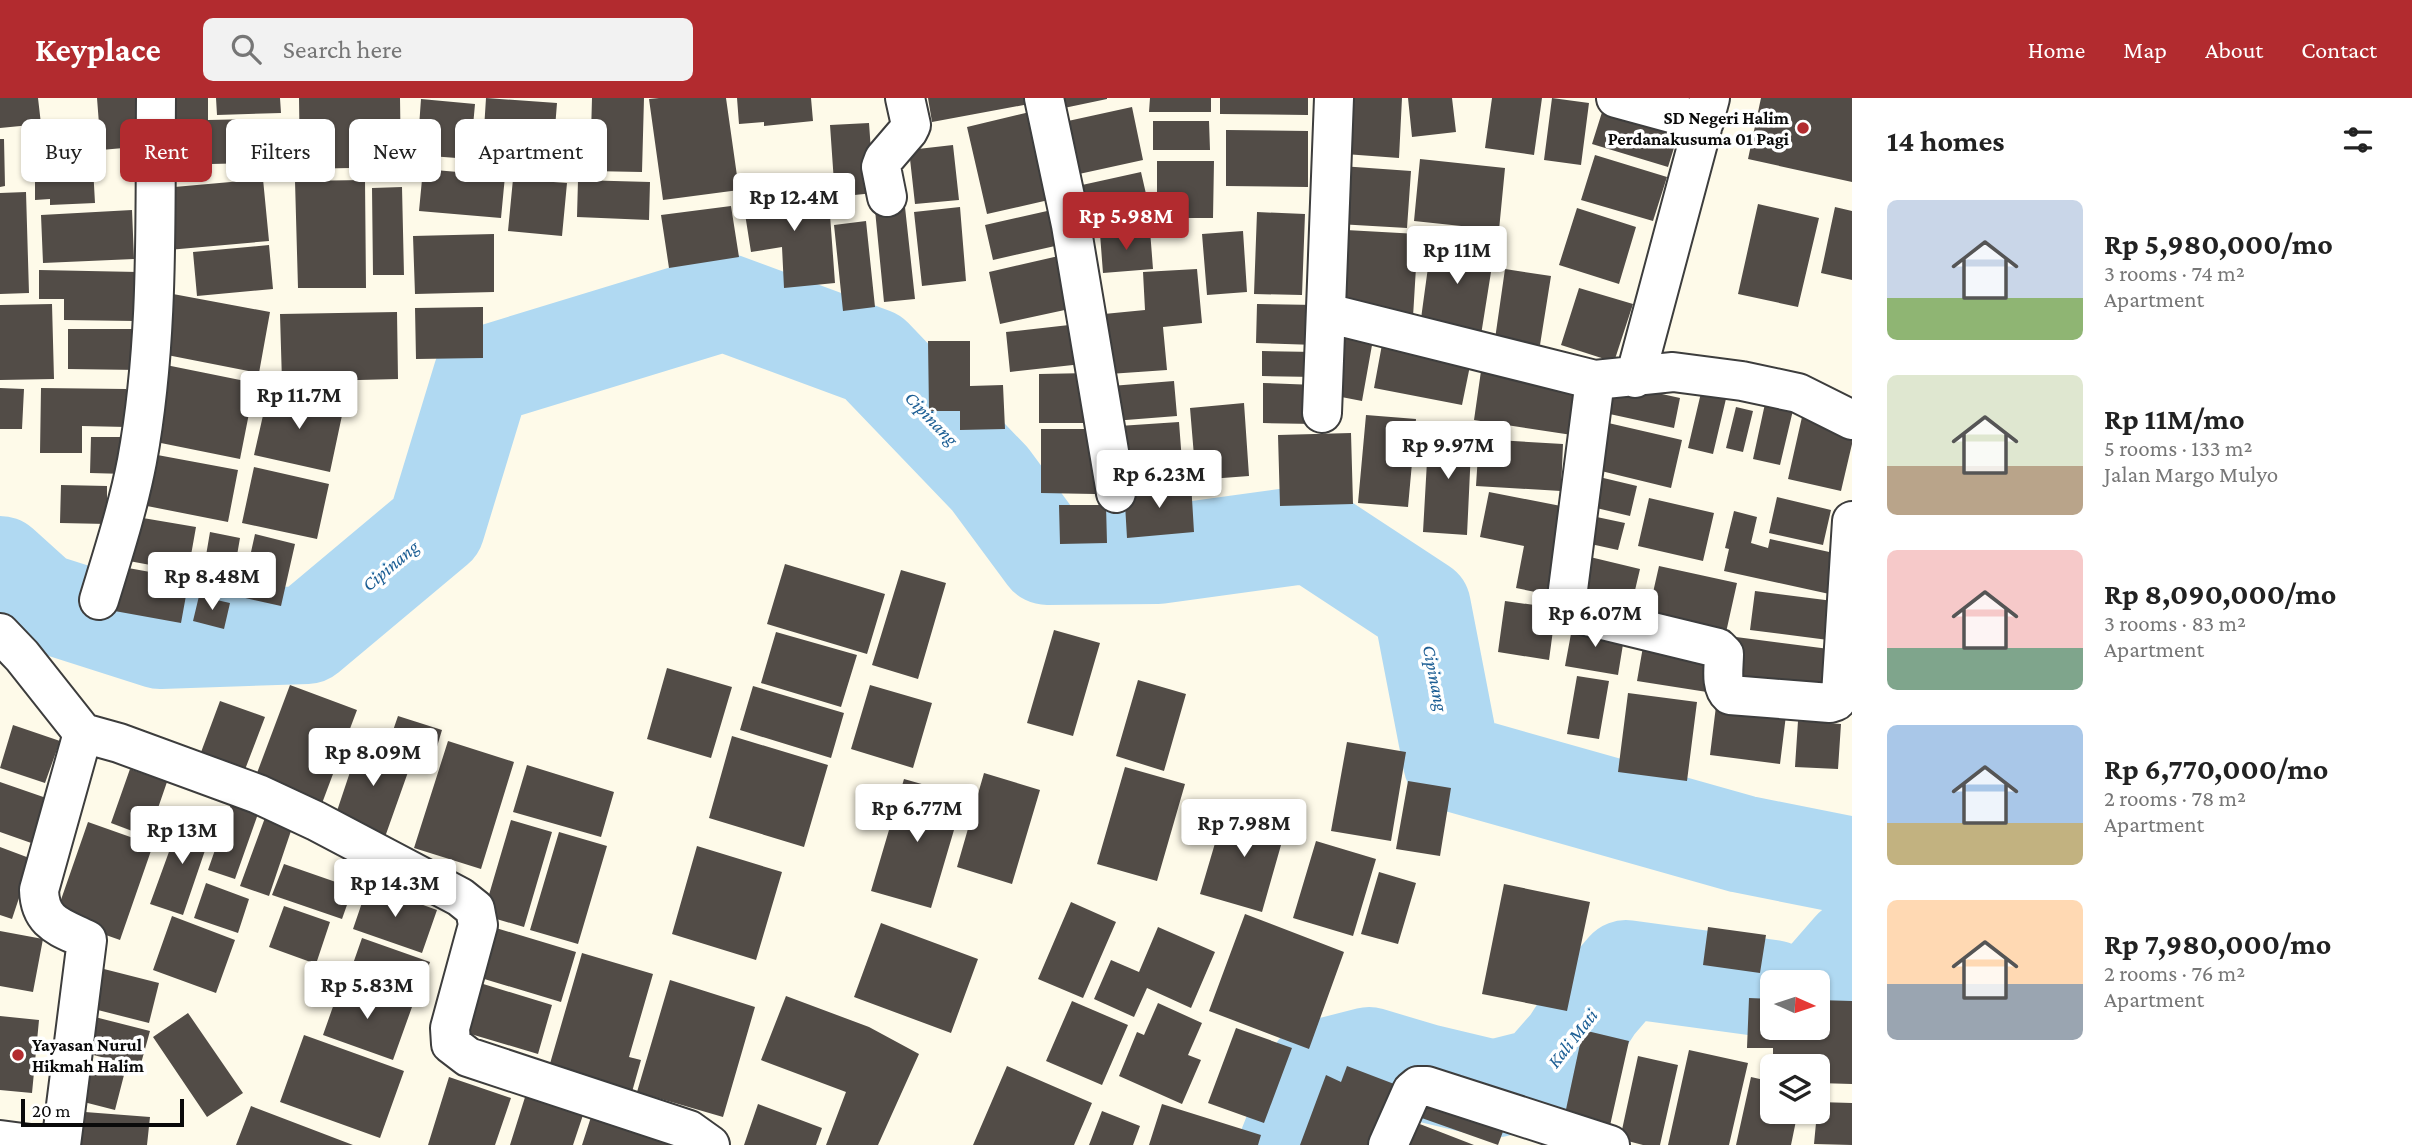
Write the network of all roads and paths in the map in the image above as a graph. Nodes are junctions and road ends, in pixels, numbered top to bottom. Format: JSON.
{"nodes":[{"id":1,"x":156,"y":98,"type":"edge"},
{"id":2,"x":905,"y":98,"type":"edge"},
{"id":3,"x":1044,"y":98,"type":"edge"},
{"id":4,"x":1335,"y":98,"type":"edge"},
{"id":5,"x":1616,"y":98,"type":"edge"},
{"id":6,"x":1707,"y":110,"type":"edge"},
{"id":7,"x":887,"y":197,"type":"dead end"},
{"id":8,"x":1326,"y":313,"type":"junction"},
{"id":9,"x":1635,"y":377,"type":"junction"},
{"id":10,"x":1595,"y":380,"type":"junction"},
{"id":11,"x":1322,"y":412,"type":"dead end"},
{"id":12,"x":1852,"y":419,"type":"edge"},
{"id":13,"x":1116,"y":493,"type":"dead end"},
{"id":14,"x":1852,"y":521,"type":"edge"},
{"id":15,"x":99,"y":600,"type":"dead end"},
{"id":16,"x":0,"y":634,"type":"edge"},
{"id":17,"x":83,"y":733,"type":"junction"},
{"id":18,"x":0,"y":1140,"type":"edge"},
{"id":19,"x":38,"y":1145,"type":"edge"},
{"id":20,"x":61,"y":1145,"type":"edge"},
{"id":21,"x":710,"y":1145,"type":"edge"},
{"id":22,"x":1388,"y":1145,"type":"edge"},
{"id":23,"x":1610,"y":1145,"type":"edge"}],
"edges":[{"from":1,"to":15,"type":"street"},
{"from":2,"to":7,"type":"street"},
{"from":3,"to":13,"type":"street"},
{"from":4,"to":8,"type":"street"},
{"from":5,"to":6,"type":"street"},
{"from":6,"to":9,"type":"street"},
{"from":8,"to":10,"type":"street"},
{"from":8,"to":11,"type":"street"},
{"from":9,"to":10,"type":"street"},
{"from":9,"to":12,"type":"street"},
{"from":10,"to":14,"type":"street"},
{"from":16,"to":17,"type":"street"},
{"from":17,"to":20,"type":"street"},
{"from":17,"to":21,"type":"street"},
{"from":18,"to":19,"type":"street"},
{"from":22,"to":23,"type":"street"}]}
